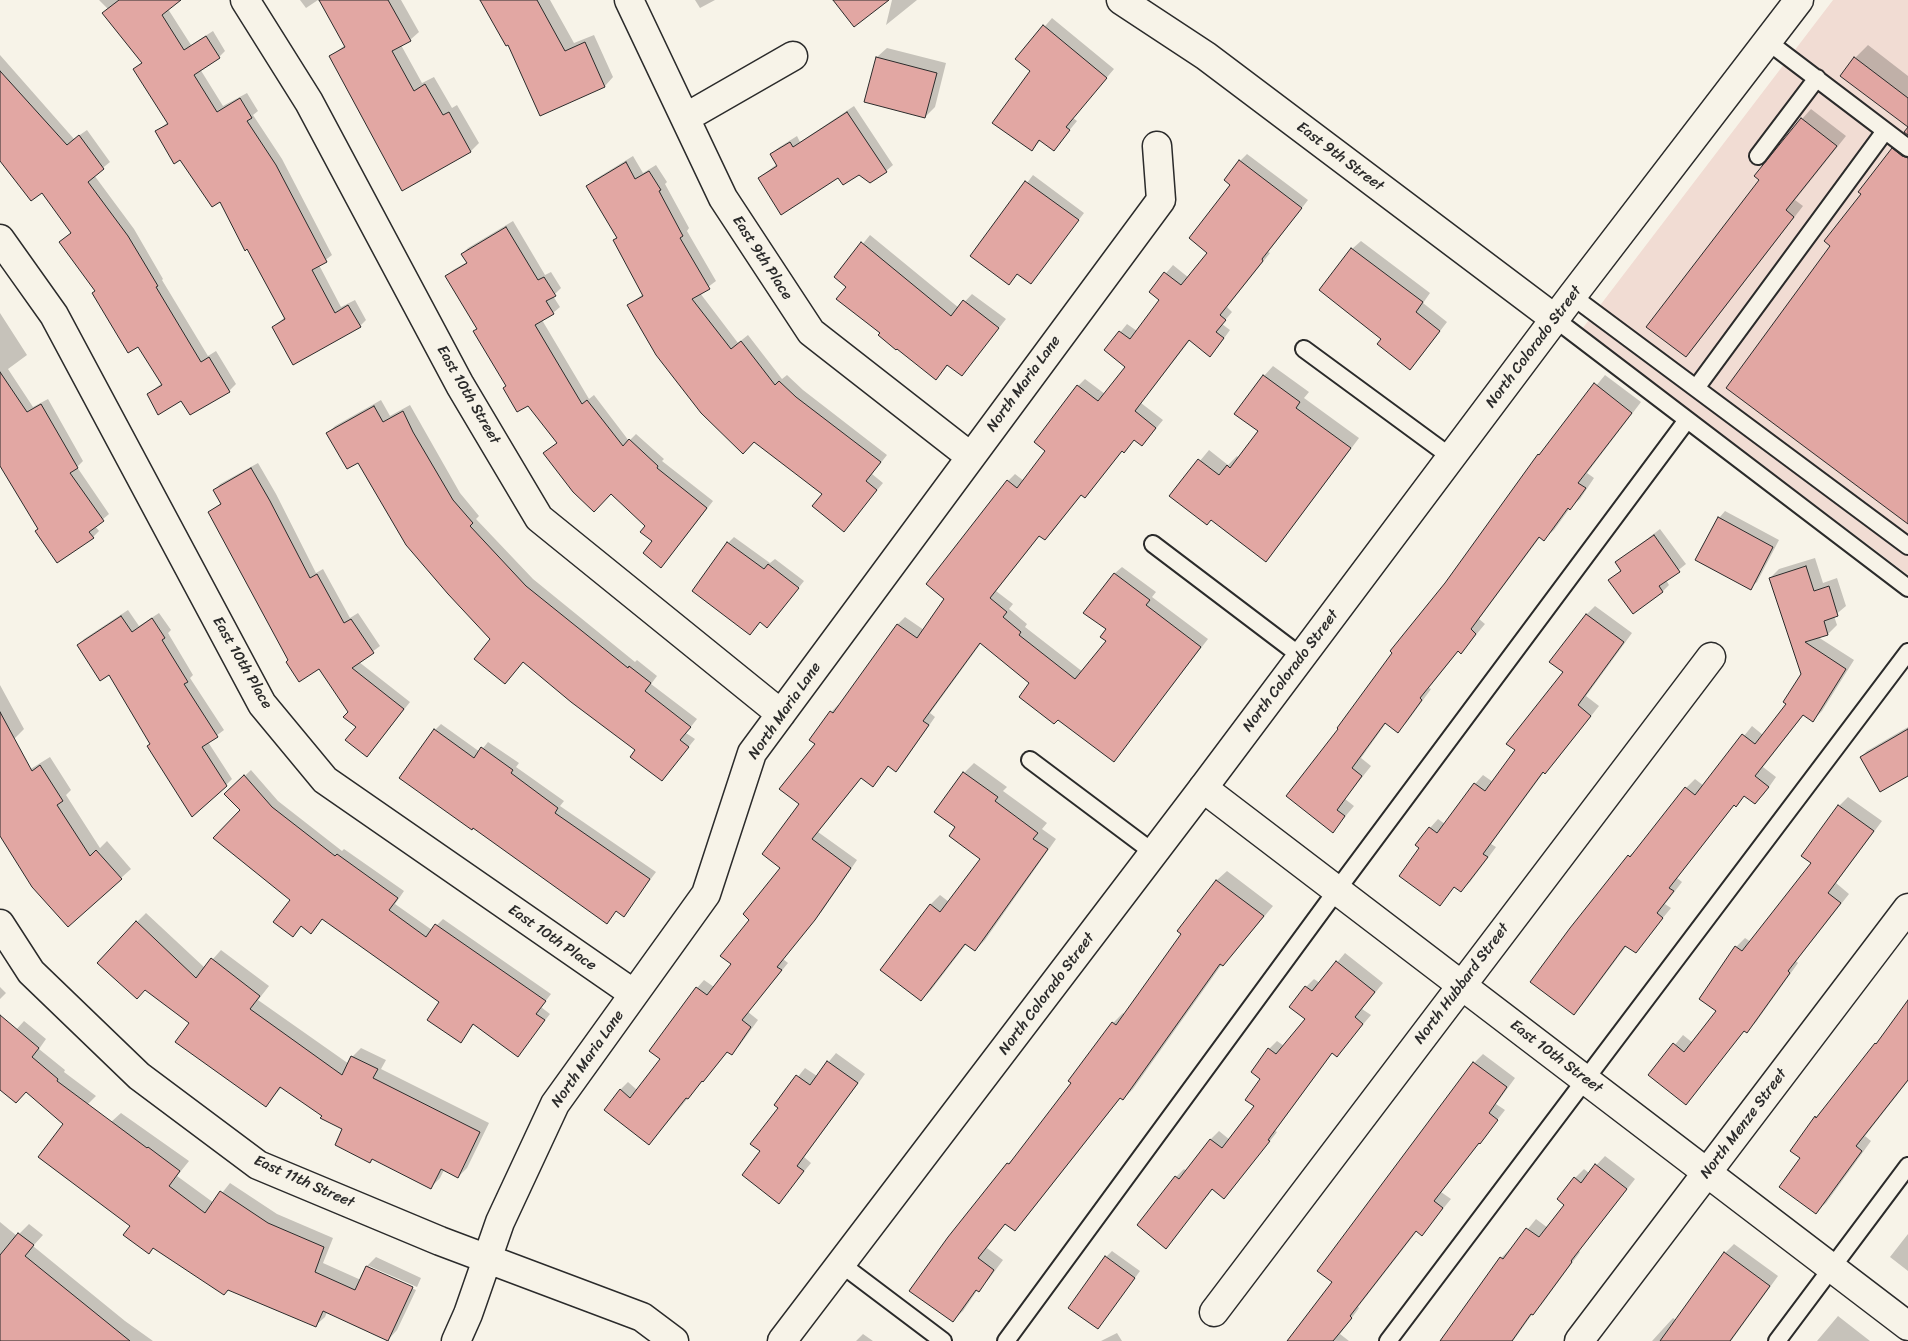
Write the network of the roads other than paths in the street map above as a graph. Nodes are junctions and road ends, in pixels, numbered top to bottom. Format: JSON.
{"nodes":[{"id":1,"x":245,"y":0,"type":"edge"},
{"id":2,"x":628,"y":0,"type":"edge"},
{"id":3,"x":1121,"y":0,"type":"edge"},
{"id":4,"x":1799,"y":0,"type":"edge"},
{"id":5,"x":1767,"y":41,"type":"junction"},
{"id":6,"x":793,"y":56,"type":"dead end"},
{"id":7,"x":1817,"y":78,"type":"junction"},
{"id":8,"x":685,"y":118,"type":"junction"},
{"id":9,"x":1885,"y":131,"type":"junction"},
{"id":10,"x":1157,"y":146,"type":"dead end"},
{"id":11,"x":1908,"y":148,"type":"edge"},
{"id":12,"x":1758,"y":156,"type":"dead end"},
{"id":13,"x":0,"y":239,"type":"edge"},
{"id":14,"x":1572,"y":296,"type":"junction"},
{"id":15,"x":1555,"y":319,"type":"junction"},
{"id":16,"x":1304,"y":349,"type":"dead end"},
{"id":17,"x":1696,"y":388,"type":"junction"},
{"id":18,"x":1687,"y":420,"type":"junction"},
{"id":19,"x":971,"y":457,"type":"junction"},
{"id":20,"x":1452,"y":457,"type":"junction"},
{"id":21,"x":1153,"y":544,"type":"dead end"},
{"id":22,"x":1908,"y":546,"type":"edge"},
{"id":23,"x":1908,"y":588,"type":"edge"},
{"id":24,"x":1908,"y":652,"type":"edge"},
{"id":25,"x":1302,"y":657,"type":"junction"},
{"id":26,"x":1711,"y":657,"type":"dead end"},
{"id":27,"x":781,"y":714,"type":"junction"},
{"id":28,"x":1030,"y":760,"type":"dead end"},
{"id":29,"x":1203,"y":788,"type":"junction"},
{"id":30,"x":1154,"y":853,"type":"junction"},
{"id":31,"x":1337,"y":890,"type":"junction"},
{"id":32,"x":1908,"y":908,"type":"edge"},
{"id":33,"x":0,"y":924,"type":"edge"},
{"id":34,"x":1462,"y":985,"type":"junction"},
{"id":35,"x":634,"y":994,"type":"junction"},
{"id":36,"x":1585,"y":1080,"type":"junction"},
{"id":37,"x":1908,"y":1166,"type":"edge"},
{"id":38,"x":1707,"y":1173,"type":"junction"},
{"id":39,"x":487,"y":1259,"type":"junction"},
{"id":40,"x":841,"y":1264,"type":"junction"},
{"id":41,"x":1832,"y":1268,"type":"junction"},
{"id":42,"x":1214,"y":1312,"type":"dead end"},
{"id":43,"x":1908,"y":1326,"type":"edge"},
{"id":44,"x":456,"y":1341,"type":"edge"},
{"id":45,"x":674,"y":1341,"type":"edge"},
{"id":46,"x":782,"y":1341,"type":"edge"},
{"id":47,"x":943,"y":1341,"type":"edge"},
{"id":48,"x":1006,"y":1341,"type":"edge"},
{"id":49,"x":1388,"y":1341,"type":"edge"},
{"id":50,"x":1579,"y":1341,"type":"edge"},
{"id":51,"x":1777,"y":1341,"type":"edge"}],
"edges":[{"from":1,"to":27,"type":"street","name":"East 10th Street"},
{"from":2,"to":8,"type":"street","name":"East 9th Place"},
{"from":3,"to":15,"type":"street","name":"East 9th Street"},
{"from":4,"to":5,"type":"street","name":"North Colorado Street"},
{"from":5,"to":7,"type":"lane"},
{"from":5,"to":14,"type":"street","name":"North Colorado Street"},
{"from":6,"to":8,"type":"street"},
{"from":7,"to":9,"type":"lane"},
{"from":7,"to":12,"type":"lane"},
{"from":8,"to":19,"type":"street","name":"East 9th Place"},
{"from":9,"to":11,"type":"lane"},
{"from":9,"to":17,"type":"lane"},
{"from":10,"to":19,"type":"street","name":"North Maria Lane"},
{"from":13,"to":35,"type":"street","name":"East 10th Place"},
{"from":14,"to":15,"type":"street","name":"North Colorado Street"},
{"from":14,"to":17,"type":"lane"},
{"from":15,"to":18,"type":"lane"},
{"from":15,"to":20,"type":"street","name":"North Colorado Street"},
{"from":16,"to":20,"type":"lane"},
{"from":17,"to":22,"type":"lane"},
{"from":18,"to":23,"type":"lane"},
{"from":18,"to":31,"type":"lane"},
{"from":19,"to":27,"type":"street","name":"North Maria Lane"},
{"from":20,"to":25,"type":"street","name":"North Colorado Street"},
{"from":21,"to":25,"type":"lane"},
{"from":24,"to":36,"type":"lane"},
{"from":25,"to":29,"type":"street","name":"North Colorado Street"},
{"from":26,"to":34,"type":"street","name":"North Hubbard Street"},
{"from":27,"to":35,"type":"street","name":"North Maria Lane"},
{"from":28,"to":30,"type":"lane"},
{"from":29,"to":30,"type":"street","name":"North Colorado Street"},
{"from":29,"to":31,"type":"street","name":"East 10th Street"},
{"from":30,"to":40,"type":"street","name":"North Colorado Street"},
{"from":31,"to":34,"type":"street","name":"East 10th Street"},
{"from":31,"to":48,"type":"lane"},
{"from":32,"to":38,"type":"street","name":"North Menze Street"},
{"from":33,"to":39,"type":"street","name":"East 11th Street"},
{"from":34,"to":36,"type":"street","name":"East 10th Street"},
{"from":34,"to":42,"type":"street","name":"North Hubbard Street"},
{"from":35,"to":39,"type":"street","name":"North Maria Lane"},
{"from":36,"to":38,"type":"street","name":"East 10th Street"},
{"from":36,"to":49,"type":"lane"},
{"from":37,"to":41,"type":"lane"},
{"from":38,"to":41,"type":"street","name":"East 10th Street"},
{"from":38,"to":50,"type":"street","name":"North Menze Street"},
{"from":39,"to":44,"type":"street","name":"North Maria Lane"},
{"from":39,"to":45,"type":"street","name":"East 11th Street"},
{"from":40,"to":46,"type":"street","name":"North Colorado Street"},
{"from":40,"to":47,"type":"lane"},
{"from":41,"to":43,"type":"street","name":"East 10th Street"},
{"from":41,"to":51,"type":"lane"}]}
